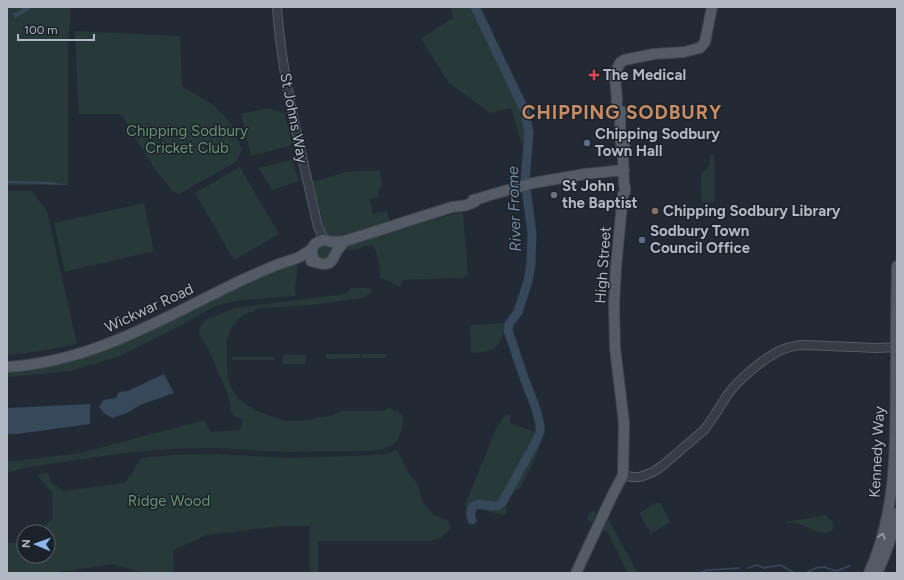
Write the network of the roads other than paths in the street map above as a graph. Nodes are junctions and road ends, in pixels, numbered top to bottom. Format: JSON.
{"nodes":[{"id":1,"x":277,"y":7,"type":"edge"},
{"id":2,"x":712,"y":7,"type":"edge"},
{"id":3,"x":624,"y":170,"type":"junction"},
{"id":4,"x":318,"y":227,"type":"junction"},
{"id":5,"x":328,"y":241,"type":"junction"},
{"id":6,"x":345,"y":242,"type":"junction"},
{"id":7,"x":313,"y":247,"type":"junction"},
{"id":8,"x":336,"y":253,"type":"junction"},
{"id":9,"x":298,"y":258,"type":"junction"},
{"id":10,"x":316,"y":262,"type":"junction"},
{"id":11,"x":897,"y":266,"type":"edge"},
{"id":12,"x":896,"y":352,"type":"edge"},
{"id":13,"x":7,"y":367,"type":"edge"},
{"id":14,"x":623,"y":475,"type":"junction"},
{"id":15,"x":897,"y":513,"type":"edge"},
{"id":16,"x":576,"y":573,"type":"edge"},
{"id":17,"x":870,"y":573,"type":"edge"},
{"id":18,"x":877,"y":573,"type":"edge"}],
"edges":[{"from":1,"to":4,"type":"street","name":"St Johns Way"},
{"from":2,"to":3,"type":"main road","name":"High Street"},
{"from":3,"to":6,"type":"main road","name":"Wickwar Road"},
{"from":3,"to":14,"type":"main road","name":"High Street"},
{"from":4,"to":5,"type":"street","name":"St Johns Way"},
{"from":4,"to":7,"type":"street","name":"St Johns Way"},
{"from":5,"to":6,"type":"main road","name":"Wickwar Road"},
{"from":5,"to":7,"type":"main road","name":"Wickwar Road"},
{"from":5,"to":8,"type":"main road"},
{"from":6,"to":8,"type":"main road"},
{"from":7,"to":9,"type":"main road","name":"Wickwar Road"},
{"from":7,"to":10,"type":"main road"},
{"from":8,"to":10,"type":"main road"},
{"from":9,"to":10,"type":"main road"},
{"from":9,"to":13,"type":"main road","name":"Wickwar Road"},
{"from":11,"to":12,"type":"main road","name":"Kennedy Way","bridge":true},
{"from":12,"to":14,"type":"street"},
{"from":17,"to":12,"type":"main road","name":"Kennedy Way","one_way":true},
{"from":14,"to":16,"type":"main road"},
{"from":15,"to":18,"type":"main road","name":"Kennedy Way"}]}
